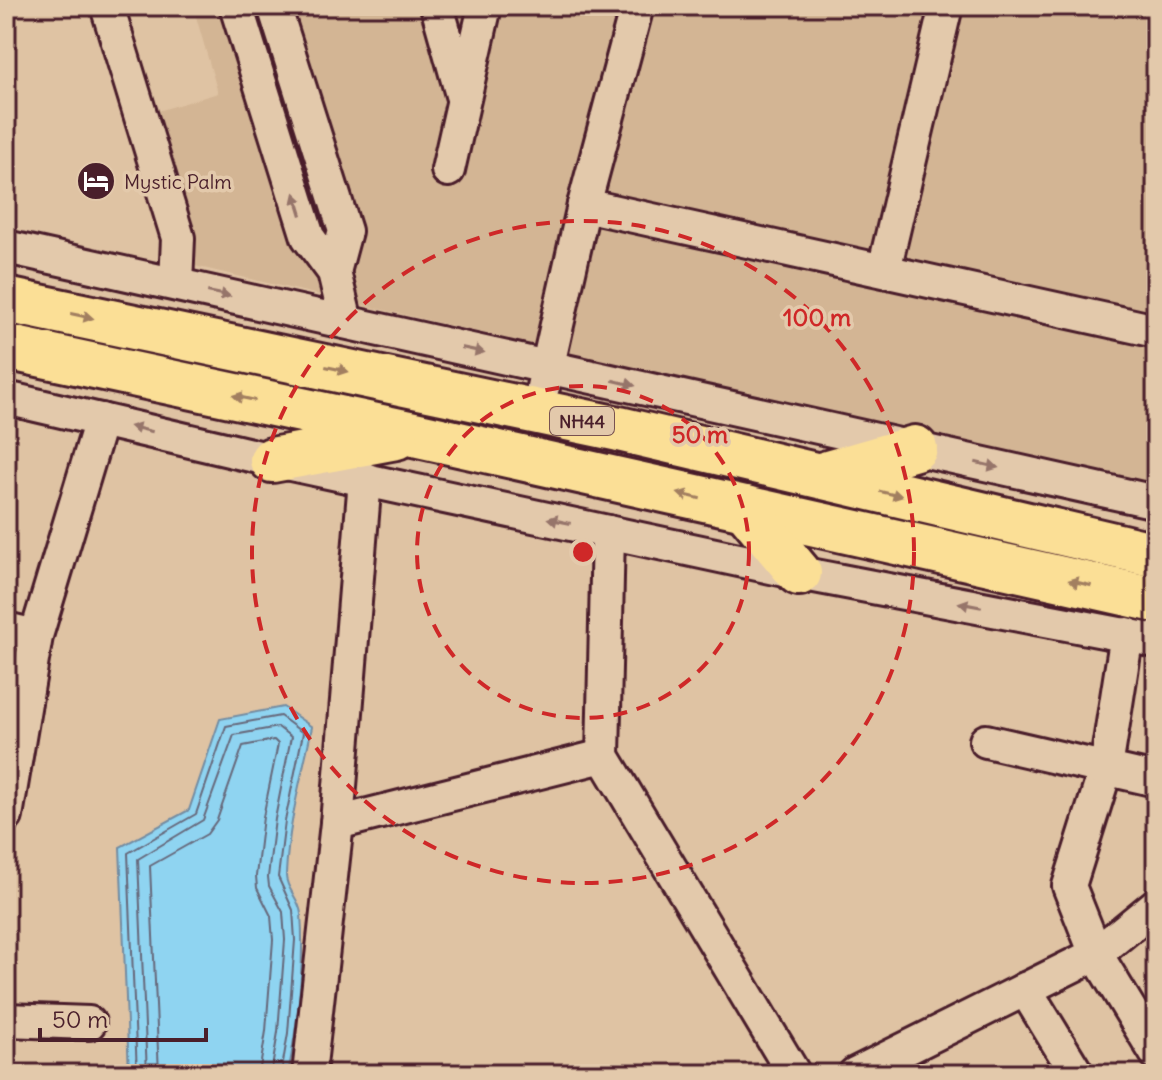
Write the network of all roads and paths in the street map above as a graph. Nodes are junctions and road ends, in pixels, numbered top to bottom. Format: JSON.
{"nodes":[{"id":1,"x":107,"y":6,"type":"edge"},
{"id":2,"x":236,"y":6,"type":"edge"},
{"id":3,"x":274,"y":6,"type":"edge"},
{"id":4,"x":437,"y":6,"type":"edge"},
{"id":5,"x":485,"y":6,"type":"edge"},
{"id":6,"x":637,"y":6,"type":"edge"},
{"id":7,"x":946,"y":6,"type":"edge"},
{"id":8,"x":464,"y":101,"type":"junction"},
{"id":9,"x":305,"y":106,"type":"junction"},
{"id":10,"x":270,"y":115,"type":"junction"},
{"id":11,"x":448,"y":170,"type":"dead end"},
{"id":12,"x":584,"y":205,"type":"junction"},
{"id":13,"x":6,"y":247,"type":"edge"},
{"id":14,"x":884,"y":270,"type":"junction"},
{"id":15,"x":334,"y":272,"type":"junction"},
{"id":16,"x":176,"y":284,"type":"junction"},
{"id":17,"x":6,"y":300,"type":"edge"},
{"id":18,"x":346,"y":322,"type":"junction"},
{"id":19,"x":1156,"y":331,"type":"edge"},
{"id":20,"x":6,"y":347,"type":"edge"},
{"id":21,"x":548,"y":366,"type":"junction"},
{"id":22,"x":6,"y":398,"type":"edge"},
{"id":23,"x":537,"y":411,"type":"junction"},
{"id":24,"x":101,"y":420,"type":"junction"},
{"id":25,"x":414,"y":434,"type":"junction"},
{"id":26,"x":915,"y":448,"type":"junction"},
{"id":27,"x":272,"y":460,"type":"junction"},
{"id":28,"x":815,"y":477,"type":"junction"},
{"id":29,"x":365,"y":479,"type":"junction"},
{"id":30,"x":1156,"y":502,"type":"edge"},
{"id":31,"x":745,"y":508,"type":"junction"},
{"id":32,"x":608,"y":532,"type":"junction"},
{"id":33,"x":1156,"y":555,"type":"edge"},
{"id":34,"x":799,"y":573,"type":"junction"},
{"id":35,"x":1156,"y":600,"type":"edge"},
{"id":36,"x":21,"y":633,"type":"edge"},
{"id":37,"x":1141,"y":638,"type":"edge"},
{"id":38,"x":986,"y":741,"type":"dead end"},
{"id":39,"x":603,"y":756,"type":"junction"},
{"id":40,"x":1106,"y":768,"type":"junction"},
{"id":41,"x":1156,"y":780,"type":"edge"},
{"id":42,"x":6,"y":816,"type":"edge"},
{"id":43,"x":337,"y":823,"type":"junction"},
{"id":44,"x":1156,"y":905,"type":"edge"},
{"id":45,"x":1096,"y":954,"type":"junction"},
{"id":46,"x":1025,"y":989,"type":"junction"},
{"id":47,"x":6,"y":1020,"type":"edge"},
{"id":48,"x":89,"y":1023,"type":"dead end"},
{"id":49,"x":1156,"y":1053,"type":"edge"},
{"id":50,"x":872,"y":1070,"type":"edge"},
{"id":51,"x":309,"y":1074,"type":"edge"},
{"id":52,"x":794,"y":1074,"type":"edge"},
{"id":53,"x":1077,"y":1074,"type":"edge"}],
"edges":[{"from":1,"to":16,"type":"street"},
{"from":2,"to":10,"type":"street"},
{"from":3,"to":9,"type":"street"},
{"from":4,"to":8,"type":"street"},
{"from":5,"to":8,"type":"street"},
{"from":6,"to":12,"type":"street"},
{"from":7,"to":14,"type":"street"},
{"from":8,"to":11,"type":"street"},
{"from":9,"to":10,"type":"street"},
{"from":9,"to":15,"type":"street"},
{"from":15,"to":10,"type":"street","one_way":true},
{"from":12,"to":14,"type":"street"},
{"from":12,"to":21,"type":"street"},
{"from":13,"to":16,"type":"street"},
{"from":14,"to":19,"type":"street"},
{"from":15,"to":18,"type":"street"},
{"from":16,"to":18,"type":"street","one_way":true},
{"from":17,"to":23,"type":"highway","number":"NH44","one_way":true},
{"from":18,"to":21,"type":"street","one_way":true},
{"from":25,"to":20,"type":"highway","number":"NH44","one_way":true},
{"from":21,"to":23,"type":"street"},
{"from":21,"to":26,"type":"street","one_way":true},
{"from":22,"to":24,"type":"street"},
{"from":23,"to":28,"type":"highway","number":"NH44"},
{"from":27,"to":24,"type":"street","one_way":true},
{"from":24,"to":36,"type":"street"},
{"from":25,"to":27,"type":"highway"},
{"from":31,"to":25,"type":"highway","number":"NH44","one_way":true},
{"from":26,"to":28,"type":"highway"},
{"from":26,"to":30,"type":"street","one_way":true},
{"from":27,"to":29,"type":"street"},
{"from":28,"to":33,"type":"highway","number":"NH44","one_way":true},
{"from":32,"to":29,"type":"street","one_way":true},
{"from":29,"to":43,"type":"street"},
{"from":31,"to":34,"type":"highway"},
{"from":35,"to":31,"type":"highway","number":"NH44","one_way":true},
{"from":32,"to":34,"type":"street"},
{"from":32,"to":39,"type":"street"},
{"from":37,"to":34,"type":"street","one_way":true},
{"from":36,"to":42,"type":"street"},
{"from":37,"to":40,"type":"street"},
{"from":38,"to":40,"type":"street"},
{"from":39,"to":43,"type":"street"},
{"from":39,"to":52,"type":"street"},
{"from":40,"to":41,"type":"street"},
{"from":40,"to":45,"type":"street"},
{"from":43,"to":51,"type":"street"},
{"from":44,"to":45,"type":"street"},
{"from":45,"to":46,"type":"street"},
{"from":45,"to":49,"type":"street"},
{"from":46,"to":50,"type":"street"},
{"from":46,"to":53,"type":"street"},
{"from":47,"to":48,"type":"street"}]}
